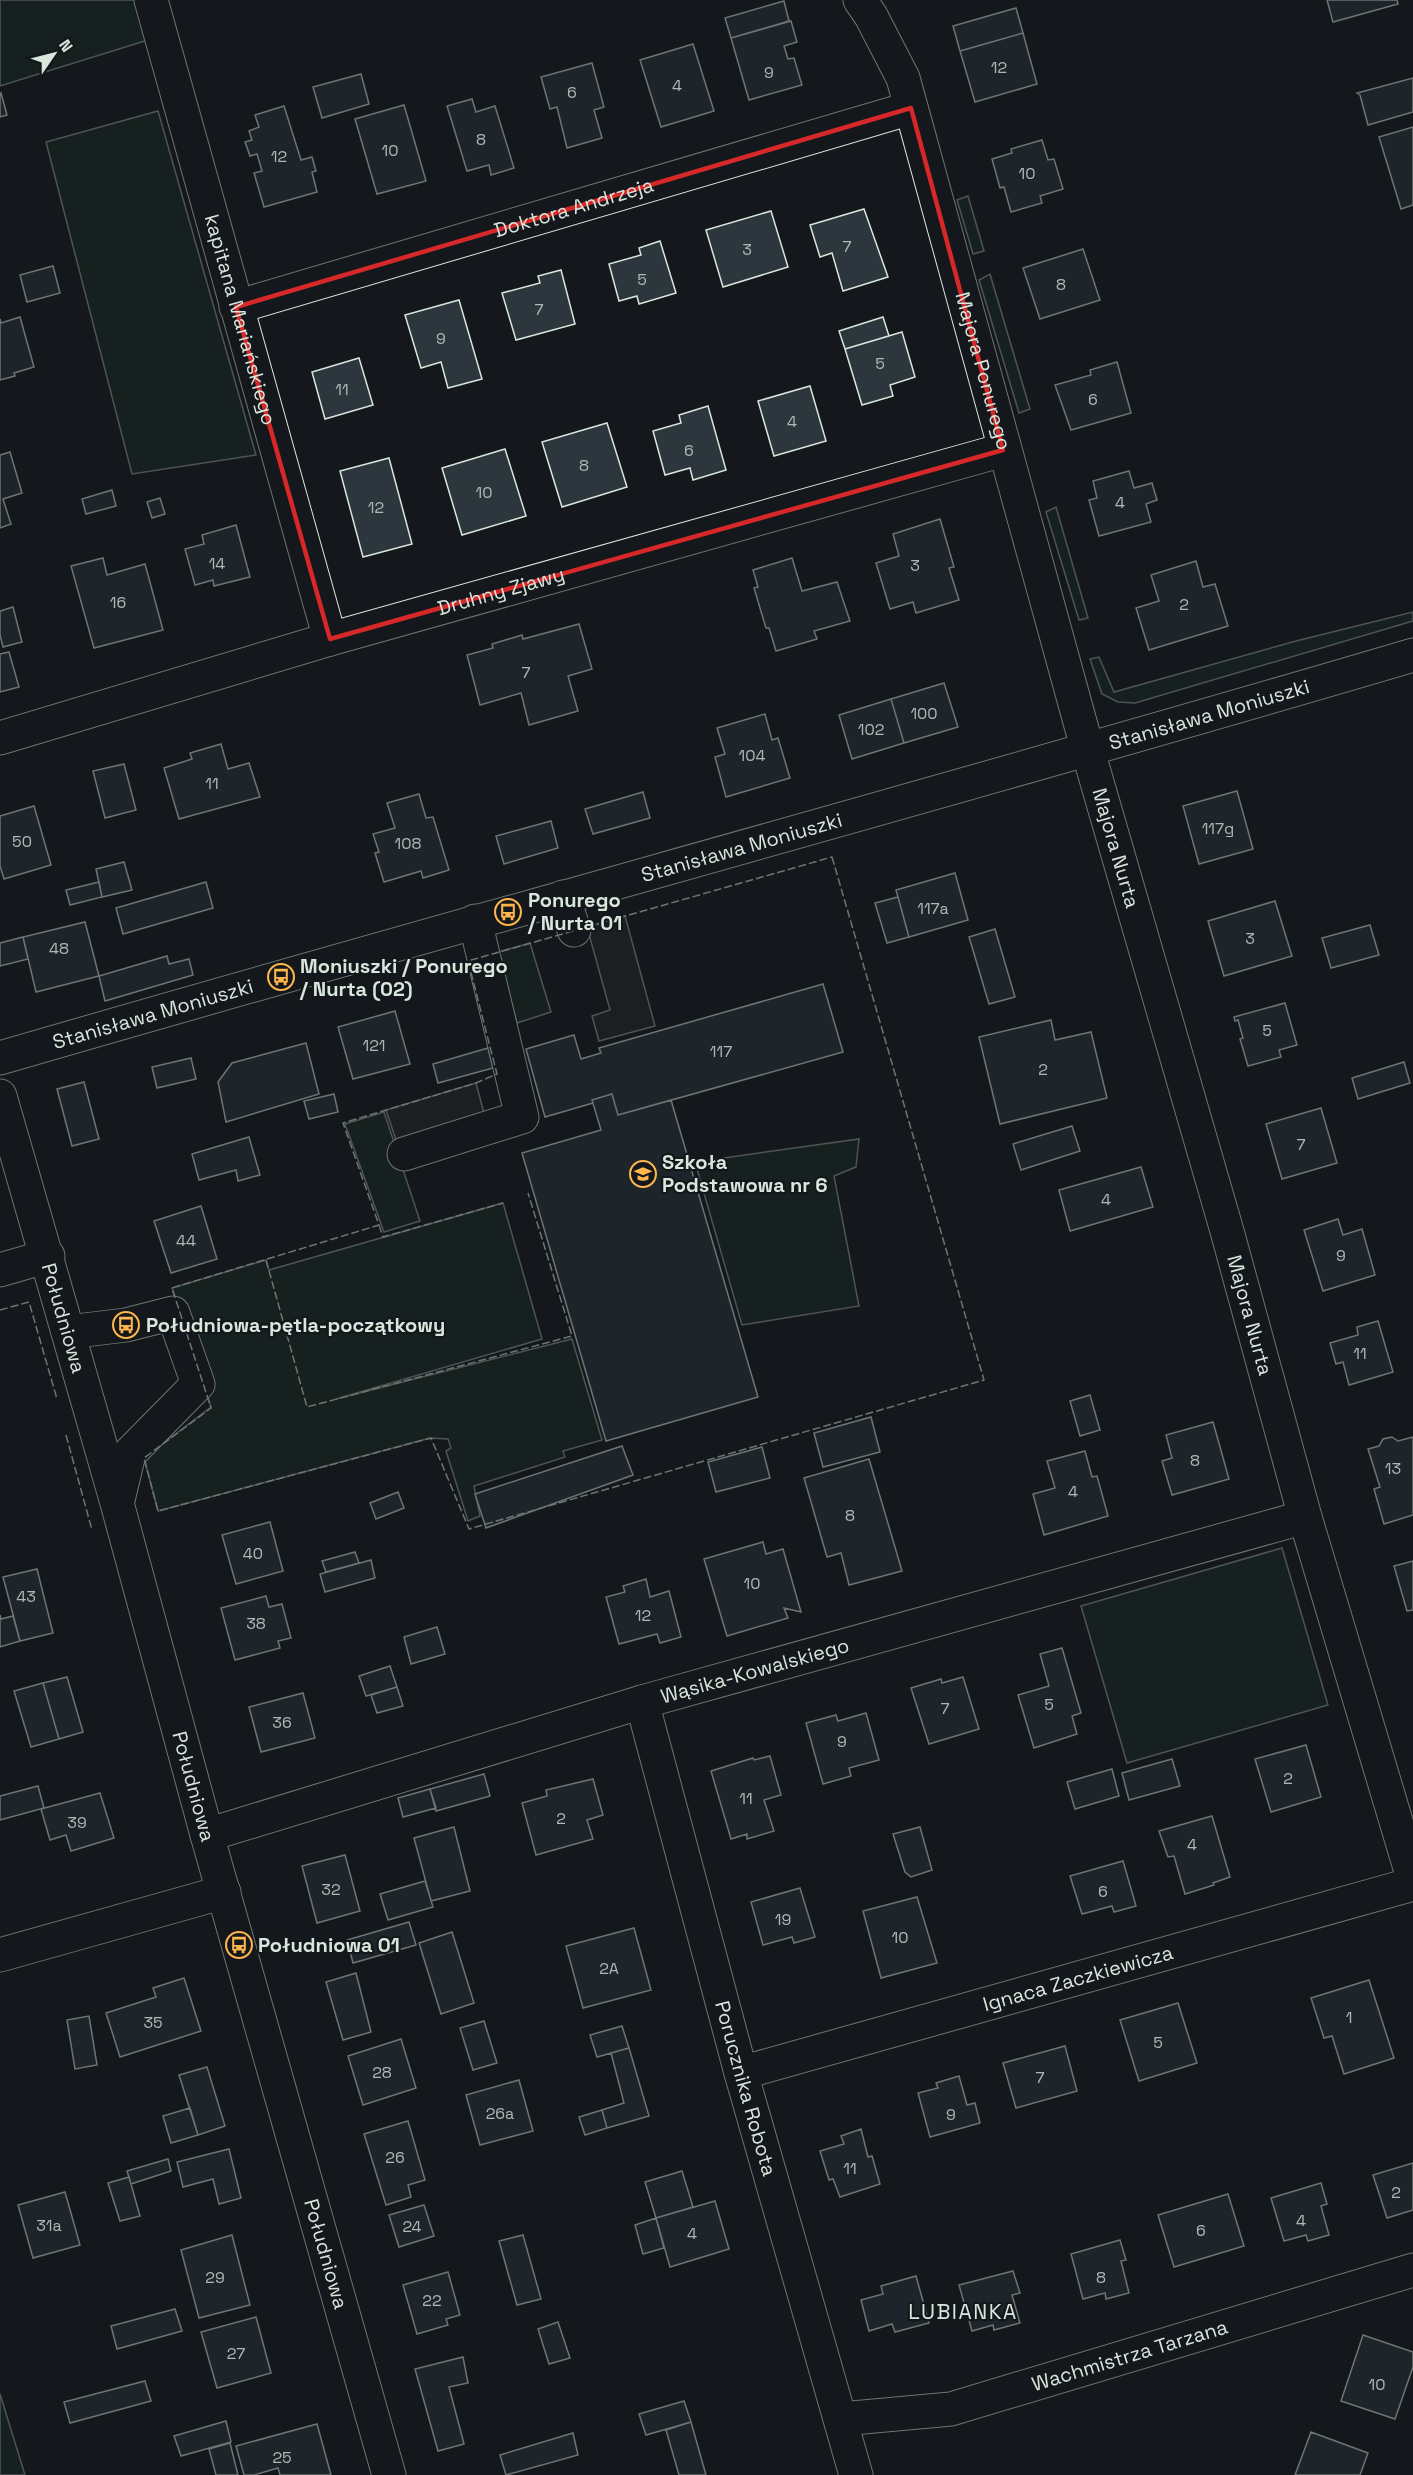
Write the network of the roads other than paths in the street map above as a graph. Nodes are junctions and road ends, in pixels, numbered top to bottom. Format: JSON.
{"nodes":[{"id":1,"x":151,"y":0,"type":"edge"},
{"id":2,"x":860,"y":0,"type":"edge"},
{"id":3,"x":911,"y":108,"type":"junction"},
{"id":4,"x":236,"y":307,"type":"junction"},
{"id":5,"x":1003,"y":450,"type":"junction"},
{"id":6,"x":330,"y":639,"type":"junction"},
{"id":7,"x":1413,"y":655,"type":"edge"},
{"id":8,"x":0,"y":738,"type":"edge"},
{"id":9,"x":1088,"y":751,"type":"junction"},
{"id":10,"x":563,"y":897,"type":"junction"},
{"id":11,"x":475,"y":921,"type":"junction"},
{"id":12,"x":574,"y":930,"type":"dead end"},
{"id":13,"x":0,"y":1058,"type":"edge"},
{"id":14,"x":0,"y":1096,"type":"edge"},
{"id":15,"x":404,"y":1154,"type":"dead end"},
{"id":16,"x":48,"y":1256,"type":"junction"},
{"id":17,"x":0,"y":1270,"type":"edge"},
{"id":18,"x":68,"y":1332,"type":"junction"},
{"id":19,"x":117,"y":1503,"type":"junction"},
{"id":20,"x":1305,"y":1517,"type":"junction"},
{"id":21,"x":642,"y":1702,"type":"junction"},
{"id":22,"x":207,"y":1835,"type":"junction"},
{"id":23,"x":1413,"y":1878,"type":"edge"},
{"id":24,"x":1413,"y":1884,"type":"edge"},
{"id":25,"x":224,"y":1892,"type":"junction"},
{"id":26,"x":0,"y":1955,"type":"edge"},
{"id":27,"x":741,"y":2073,"type":"junction"},
{"id":28,"x":1413,"y":2270,"type":"edge"},
{"id":29,"x":841,"y":2419,"type":"junction"},
{"id":30,"x":389,"y":2475,"type":"edge"},
{"id":31,"x":856,"y":2475,"type":"edge"}],
"edges":[{"from":1,"to":4,"type":"street","name":"kapitana Mariańskiego"},
{"from":2,"to":3,"type":"street","name":"Majora Ponurego"},
{"from":3,"to":4,"type":"street","name":"Doktora Andrzeja"},
{"from":3,"to":5,"type":"street","name":"Majora Ponurego"},
{"from":4,"to":6,"type":"street","name":"kapitana Mariańskiego"},
{"from":5,"to":6,"type":"street","name":"Druhny Zjawy"},
{"from":5,"to":9,"type":"street","name":"Majora Ponurego"},
{"from":6,"to":8,"type":"street","name":"Druhny Zjawy"},
{"from":7,"to":9,"type":"street","name":"Stanisława Moniuszki"},
{"from":9,"to":10,"type":"street","name":"Stanisława Moniuszki"},
{"from":9,"to":20,"type":"street","name":"Majora Nurta"},
{"from":10,"to":11,"type":"street","name":"Stanisława Moniuszki"},
{"from":10,"to":12,"type":"street"},
{"from":11,"to":13,"type":"street","name":"Stanisława Moniuszki"},
{"from":11,"to":15,"type":"street"},
{"from":14,"to":16,"type":"street","name":"Południowa"},
{"from":16,"to":17,"type":"street"},
{"from":16,"to":18,"type":"street","name":"Południowa"},
{"from":18,"to":19,"type":"street","name":"Południowa"},
{"from":18,"to":19,"type":"street"},
{"from":19,"to":22,"type":"street","name":"Południowa"},
{"from":20,"to":21,"type":"street","name":"Wąsika-Kowalskiego"},
{"from":20,"to":23,"type":"street","name":"Majora Nurta"},
{"from":21,"to":22,"type":"street","name":"Wąsika-Kowalskiego"},
{"from":21,"to":27,"type":"street","name":"Porucznika Robota"},
{"from":22,"to":25,"type":"street","name":"Południowa"},
{"from":24,"to":27,"type":"street","name":"Ignaca Zaczkiewicza"},
{"from":25,"to":26,"type":"street"},
{"from":25,"to":30,"type":"street","name":"Południowa"},
{"from":27,"to":29,"type":"street","name":"Porucznika Robota"},
{"from":28,"to":29,"type":"street","name":"Wachmistrza Tarzana"},
{"from":29,"to":31,"type":"street","name":"Porucznika Robota"}]}
